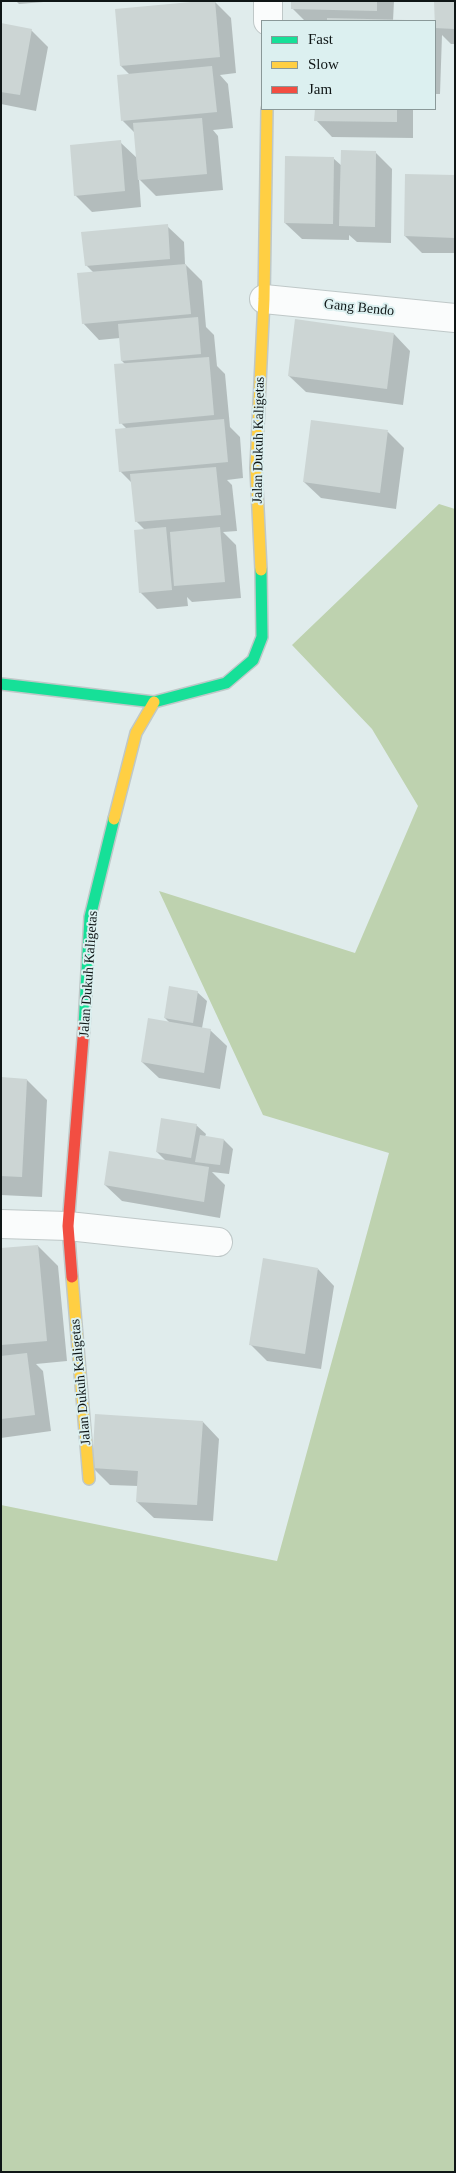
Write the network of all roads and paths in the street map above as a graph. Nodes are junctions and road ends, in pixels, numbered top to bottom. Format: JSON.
{"nodes":[{"id":1,"x":268,"y":1,"type":"edge"},
{"id":2,"x":268,"y":20,"type":"edge"},
{"id":3,"x":267,"y":110,"type":"edge"},
{"id":4,"x":264,"y":299,"type":"junction"},
{"id":5,"x":455,"y":318,"type":"edge"},
{"id":6,"x":1,"y":684,"type":"edge"},
{"id":7,"x":154,"y":702,"type":"junction"},
{"id":8,"x":1,"y":1224,"type":"edge"},
{"id":9,"x":68,"y":1226,"type":"junction"},
{"id":10,"x":218,"y":1242,"type":"dead end"},
{"id":11,"x":89,"y":1479,"type":"dead end"}],
"edges":[{"from":1,"to":2,"type":"street"},
{"from":3,"to":4,"type":"street","name":"Jalan Dukuh Kaligetas"},
{"from":4,"to":5,"type":"street","name":"Gang Bendo"},
{"from":4,"to":7,"type":"street","name":"Jalan Dukuh Kaligetas"},
{"from":6,"to":7,"type":"street","name":"Jalan Dukuh Kaligetas"},
{"from":7,"to":9,"type":"street","name":"Jalan Dukuh Kaligetas"},
{"from":8,"to":9,"type":"street"},
{"from":9,"to":10,"type":"street"},
{"from":9,"to":11,"type":"street","name":"Jalan Dukuh Kaligetas"}]}
